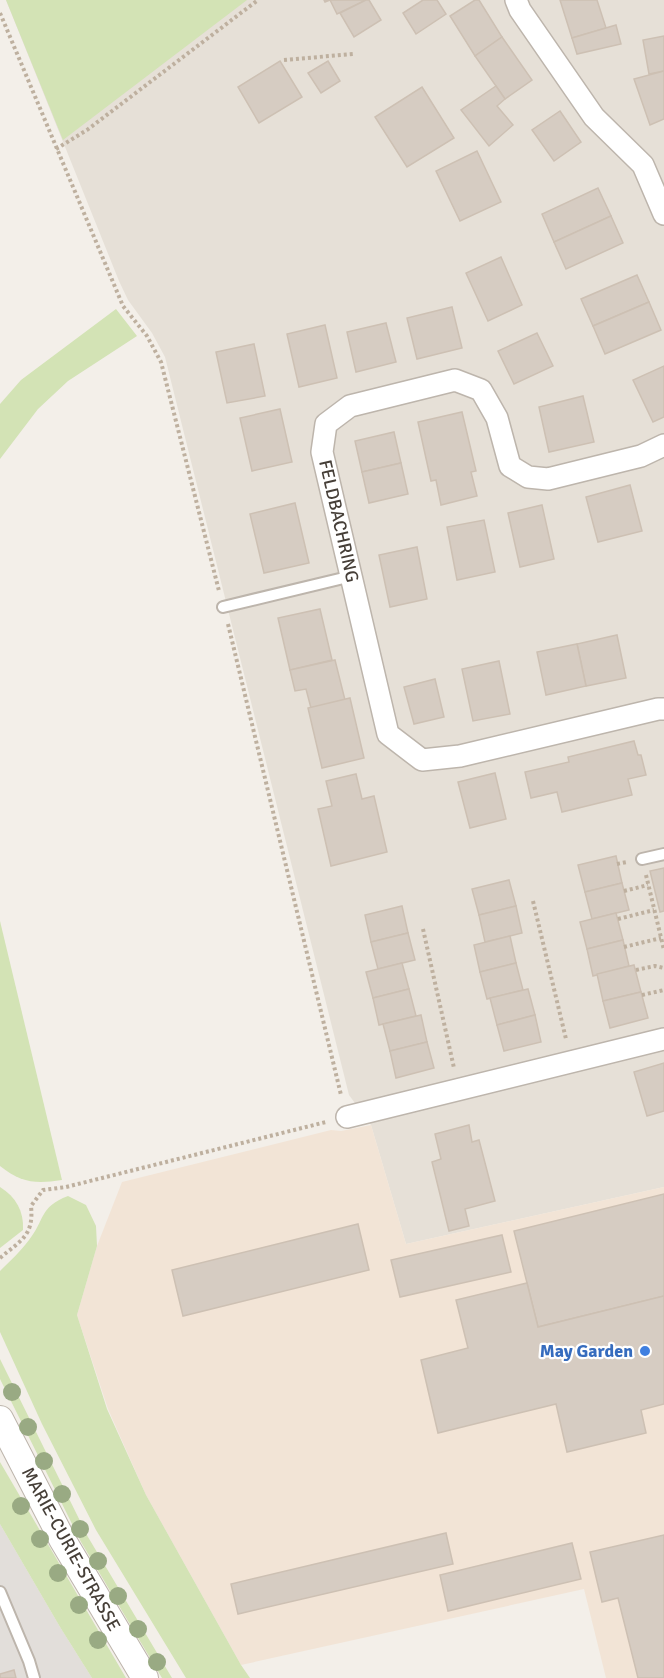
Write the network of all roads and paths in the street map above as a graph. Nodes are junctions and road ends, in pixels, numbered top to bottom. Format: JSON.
{"nodes":[{"id":1,"x":258,"y":0,"type":"edge"},
{"id":2,"x":516,"y":0,"type":"edge"},
{"id":3,"x":0,"y":13,"type":"edge"},
{"id":4,"x":353,"y":54,"type":"dead end"},
{"id":5,"x":284,"y":60,"type":"dead end"},
{"id":6,"x":56,"y":149,"type":"junction"},
{"id":7,"x":654,"y":165,"type":"edge"},
{"id":8,"x":664,"y":214,"type":"edge"},
{"id":9,"x":664,"y":445,"type":"edge"},
{"id":10,"x":352,"y":576,"type":"junction"},
{"id":11,"x":223,"y":607,"type":"junction"},
{"id":12,"x":664,"y":709,"type":"edge"},
{"id":13,"x":664,"y":854,"type":"edge"},
{"id":14,"x":642,"y":859,"type":"junction"},
{"id":15,"x":617,"y":864,"type":"dead end"},
{"id":16,"x":648,"y":885,"type":"junction"},
{"id":17,"x":624,"y":891,"type":"dead end"},
{"id":18,"x":533,"y":901,"type":"dead end"},
{"id":19,"x":654,"y":910,"type":"junction"},
{"id":20,"x":618,"y":919,"type":"dead end"},
{"id":21,"x":661,"y":927,"type":"edge"},
{"id":22,"x":423,"y":929,"type":"dead end"},
{"id":23,"x":661,"y":938,"type":"junction"},
{"id":24,"x":624,"y":947,"type":"dead end"},
{"id":25,"x":664,"y":950,"type":"edge"},
{"id":26,"x":664,"y":968,"type":"edge"},
{"id":27,"x":636,"y":970,"type":"dead end"},
{"id":28,"x":664,"y":990,"type":"edge"},
{"id":29,"x":642,"y":995,"type":"dead end"},
{"id":30,"x":664,"y":1039,"type":"edge"},
{"id":31,"x":571,"y":1060,"type":"junction"},
{"id":32,"x":459,"y":1089,"type":"junction"},
{"id":33,"x":346,"y":1117,"type":"junction"},
{"id":34,"x":0,"y":1258,"type":"edge"},
{"id":35,"x":0,"y":1419,"type":"edge"},
{"id":36,"x":0,"y":1592,"type":"edge"},
{"id":37,"x":34,"y":1678,"type":"edge"},
{"id":38,"x":145,"y":1678,"type":"edge"}],
"edges":[{"from":1,"to":6,"type":"path"},
{"from":2,"to":7,"type":"street"},
{"from":3,"to":6,"type":"path"},
{"from":4,"to":5,"type":"path"},
{"from":6,"to":11,"type":"path"},
{"from":7,"to":8,"type":"street"},
{"from":9,"to":10,"type":"street","name":"FELDBACHRING"},
{"from":10,"to":11,"type":"lane"},
{"from":10,"to":12,"type":"street","name":"FELDBACHRING"},
{"from":11,"to":33,"type":"path"},
{"from":13,"to":14,"type":"lane"},
{"from":14,"to":15,"type":"path"},
{"from":14,"to":16,"type":"path"},
{"from":16,"to":17,"type":"path"},
{"from":16,"to":19,"type":"path"},
{"from":18,"to":31,"type":"path"},
{"from":19,"to":20,"type":"path"},
{"from":19,"to":21,"type":"path"},
{"from":21,"to":23,"type":"path"},
{"from":22,"to":32,"type":"path"},
{"from":23,"to":24,"type":"path"},
{"from":23,"to":25,"type":"path"},
{"from":26,"to":27,"type":"path"},
{"from":28,"to":29,"type":"path"},
{"from":30,"to":31,"type":"street"},
{"from":31,"to":32,"type":"street"},
{"from":32,"to":33,"type":"street"},
{"from":33,"to":34,"type":"path"},
{"from":35,"to":38,"type":"street","name":"MARIE-CURIE-STRASSE"},
{"from":36,"to":37,"type":"lane"}]}
